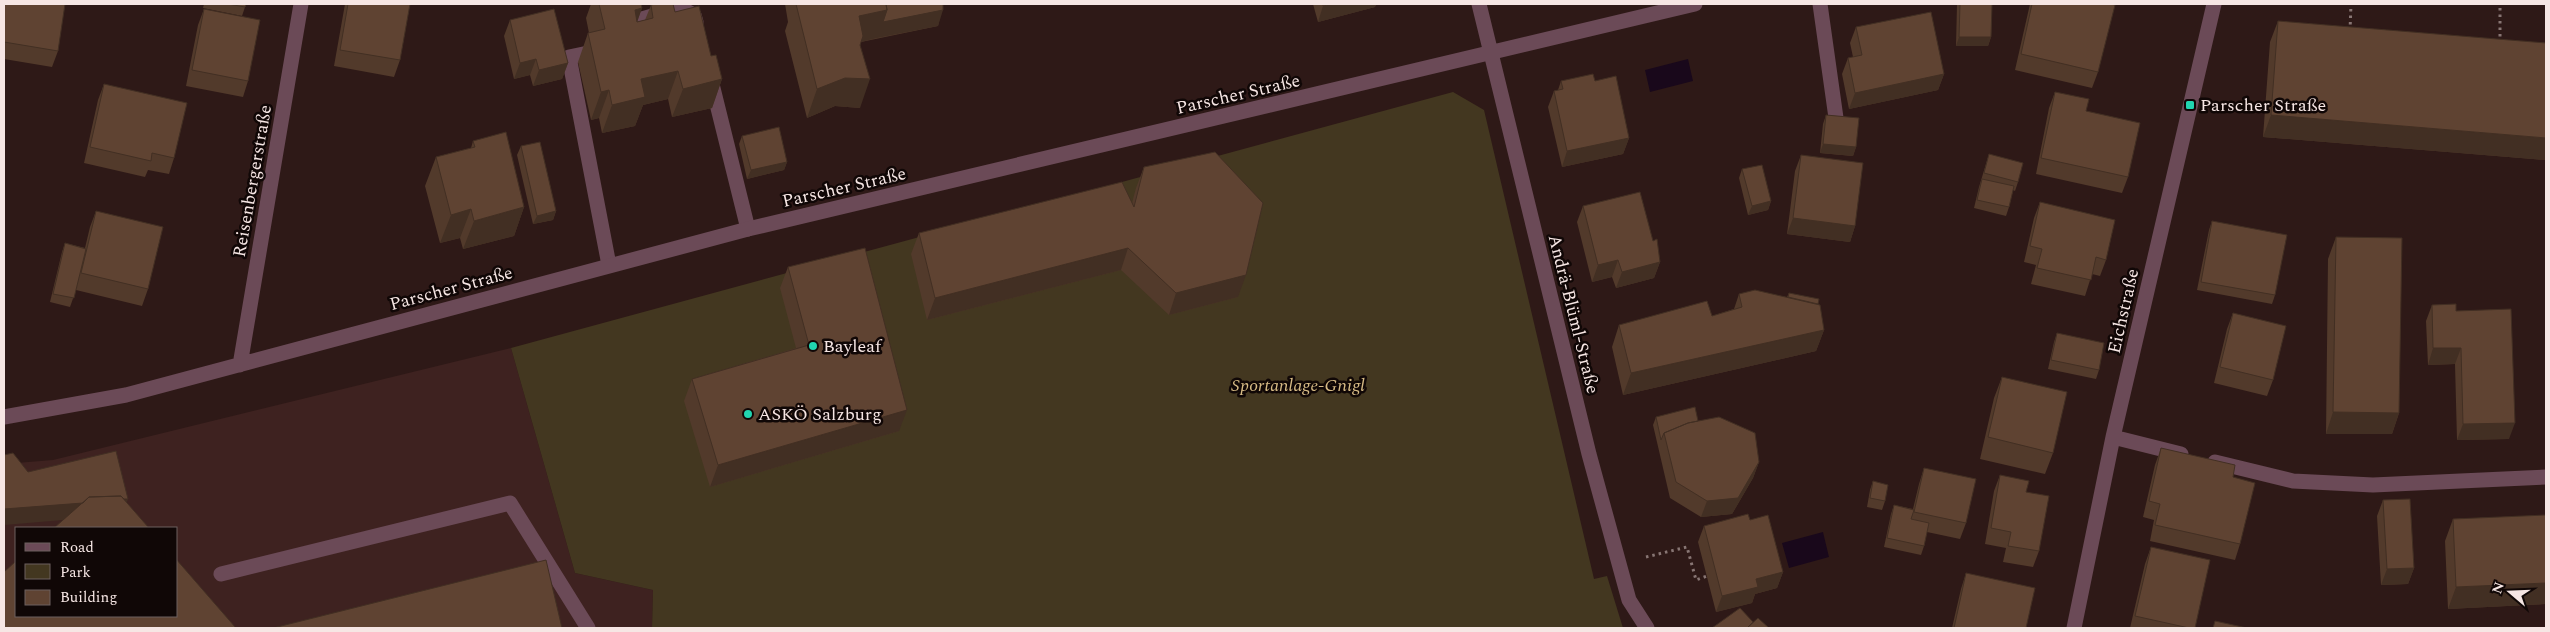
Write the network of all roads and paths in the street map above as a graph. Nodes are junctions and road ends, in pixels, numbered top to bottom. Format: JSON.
{"nodes":[{"id":1,"x":301,"y":4,"type":"edge"},
{"id":2,"x":1479,"y":4,"type":"edge"},
{"id":3,"x":1695,"y":4,"type":"edge"},
{"id":4,"x":1820,"y":4,"type":"edge"},
{"id":5,"x":2214,"y":4,"type":"edge"},
{"id":6,"x":2351,"y":4,"type":"edge"},
{"id":7,"x":2500,"y":4,"type":"edge"},
{"id":8,"x":628,"y":23,"type":"edge"},
{"id":9,"x":699,"y":33,"type":"edge"},
{"id":10,"x":2350,"y":40,"type":"edge"},
{"id":11,"x":2499,"y":52,"type":"edge"},
{"id":12,"x":588,"y":53,"type":"edge"},
{"id":13,"x":1491,"y":53,"type":"junction"},
{"id":14,"x":706,"y":61,"type":"edge"},
{"id":15,"x":1837,"y":125,"type":"edge"},
{"id":16,"x":748,"y":229,"type":"junction"},
{"id":17,"x":609,"y":265,"type":"junction"},
{"id":18,"x":240,"y":365,"type":"junction"},
{"id":19,"x":4,"y":416,"type":"edge"},
{"id":20,"x":2113,"y":438,"type":"junction"},
{"id":21,"x":2546,"y":478,"type":"edge"},
{"id":22,"x":1619,"y":564,"type":"junction"},
{"id":23,"x":221,"y":574,"type":"dead end"},
{"id":24,"x":1707,"y":576,"type":"dead end"},
{"id":25,"x":588,"y":628,"type":"edge"},
{"id":26,"x":1646,"y":628,"type":"edge"},
{"id":27,"x":2074,"y":628,"type":"edge"}],
"edges":[{"from":1,"to":18,"type":"street","name":"Reisenbergerstraße"},
{"from":2,"to":13,"type":"street","name":"Andrä-Blüml-Straße"},
{"from":3,"to":13,"type":"street","name":"Parscher Straße"},
{"from":4,"to":15,"type":"street"},
{"from":5,"to":20,"type":"street","name":"Eichstraße"},
{"from":6,"to":10,"type":"path"},
{"from":7,"to":11,"type":"path"},
{"from":8,"to":9,"type":"street"},
{"from":12,"to":17,"type":"street"},
{"from":13,"to":16,"type":"street","name":"Parscher Straße"},
{"from":13,"to":22,"type":"street","name":"Andrä-Blüml-Straße"},
{"from":14,"to":16,"type":"street"},
{"from":16,"to":17,"type":"street","name":"Parscher Straße"},
{"from":17,"to":18,"type":"street","name":"Parscher Straße"},
{"from":18,"to":19,"type":"street","name":"Parscher Straße"},
{"from":20,"to":21,"type":"street"},
{"from":20,"to":27,"type":"street","name":"Eichstraße"},
{"from":22,"to":24,"type":"path"},
{"from":22,"to":26,"type":"street","name":"Andrä-Blüml-Straße"},
{"from":23,"to":25,"type":"street"}]}
